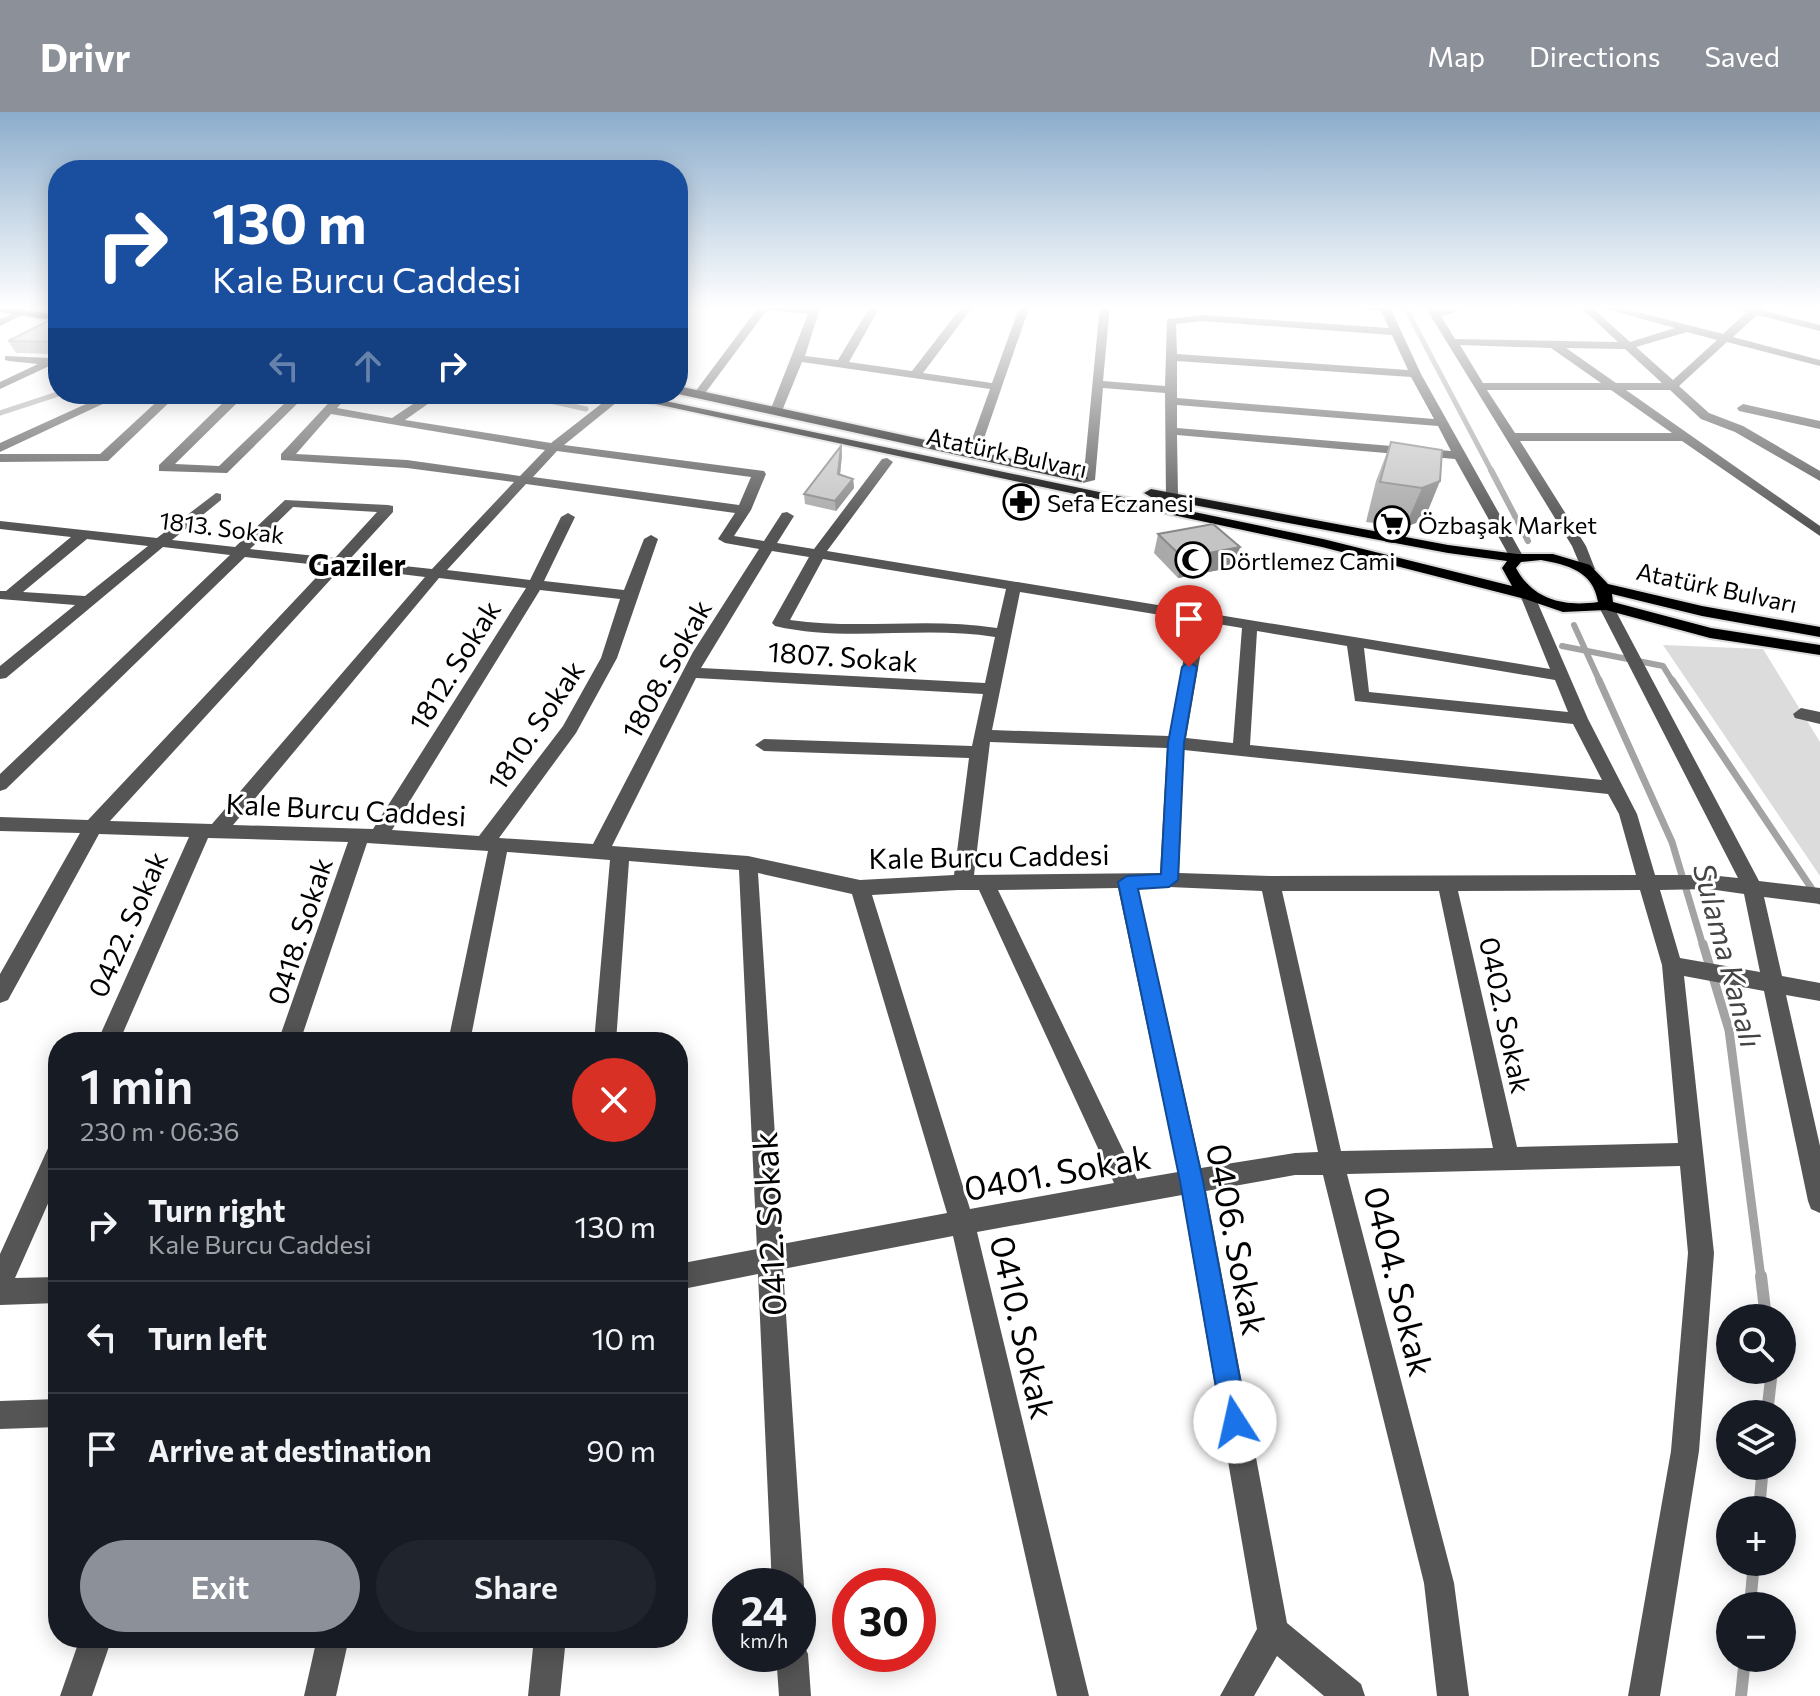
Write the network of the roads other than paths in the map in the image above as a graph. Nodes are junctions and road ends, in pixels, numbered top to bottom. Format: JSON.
{"nodes":[{"id":1,"x":710,"y":379,"type":"edge"},
{"id":2,"x":790,"y":379,"type":"edge"},
{"id":3,"x":942,"y":379,"type":"edge"},
{"id":4,"x":1001,"y":379,"type":"edge"},
{"id":5,"x":1099,"y":379,"type":"edge"},
{"id":6,"x":1170,"y":379,"type":"edge"},
{"id":7,"x":1418,"y":379,"type":"edge"},
{"id":8,"x":1473,"y":379,"type":"edge"},
{"id":9,"x":1600,"y":379,"type":"edge"},
{"id":10,"x":1664,"y":379,"type":"edge"},
{"id":11,"x":1681,"y":379,"type":"edge"},
{"id":12,"x":1099,"y":384,"type":"junction"},
{"id":13,"x":1478,"y":386,"type":"junction"},
{"id":14,"x":998,"y":387,"type":"junction"},
{"id":15,"x":1672,"y":387,"type":"junction"},
{"id":16,"x":1613,"y":389,"type":"junction"},
{"id":17,"x":688,"y":392,"type":"edge"},
{"id":18,"x":699,"y":394,"type":"junction"},
{"id":19,"x":1170,"y":395,"type":"junction"},
{"id":20,"x":96,"y":404,"type":"edge"},
{"id":21,"x":161,"y":404,"type":"edge"},
{"id":22,"x":228,"y":404,"type":"edge"},
{"id":23,"x":291,"y":404,"type":"edge"},
{"id":24,"x":334,"y":404,"type":"edge"},
{"id":25,"x":421,"y":404,"type":"edge"},
{"id":26,"x":606,"y":404,"type":"edge"},
{"id":27,"x":665,"y":404,"type":"edge"},
{"id":28,"x":1743,"y":408,"type":"dead end"},
{"id":29,"x":328,"y":410,"type":"junction"},
{"id":30,"x":776,"y":411,"type":"junction"},
{"id":31,"x":394,"y":422,"type":"junction"},
{"id":32,"x":1441,"y":423,"type":"junction"},
{"id":33,"x":1820,"y":425,"type":"edge"},
{"id":34,"x":1171,"y":431,"type":"junction"},
{"id":35,"x":1511,"y":437,"type":"junction"},
{"id":36,"x":1684,"y":437,"type":"junction"},
{"id":37,"x":556,"y":445,"type":"junction"},
{"id":38,"x":0,"y":448,"type":"edge"},
{"id":39,"x":973,"y":453,"type":"junction"},
{"id":40,"x":1459,"y":455,"type":"junction"},
{"id":41,"x":0,"y":458,"type":"edge"},
{"id":42,"x":887,"y":462,"type":"dead end"},
{"id":43,"x":1820,"y":477,"type":"edge"},
{"id":44,"x":1088,"y":480,"type":"junction"},
{"id":45,"x":523,"y":482,"type":"junction"},
{"id":46,"x":216,"y":497,"type":"dead end"},
{"id":47,"x":1171,"y":497,"type":"junction"},
{"id":48,"x":744,"y":510,"type":"junction"},
{"id":49,"x":787,"y":516,"type":"dead end"},
{"id":50,"x":568,"y":517,"type":"dead end"},
{"id":51,"x":0,"y":525,"type":"edge"},
{"id":52,"x":1820,"y":530,"type":"edge"},
{"id":53,"x":85,"y":533,"type":"junction"},
{"id":54,"x":651,"y":539,"type":"dead end"},
{"id":55,"x":161,"y":542,"type":"junction"},
{"id":56,"x":767,"y":545,"type":"junction"},
{"id":57,"x":241,"y":551,"type":"junction"},
{"id":58,"x":819,"y":553,"type":"junction"},
{"id":59,"x":1517,"y":558,"type":"junction"},
{"id":60,"x":339,"y":563,"type":"junction"},
{"id":61,"x":1588,"y":569,"type":"junction"},
{"id":62,"x":437,"y":572,"type":"junction"},
{"id":63,"x":535,"y":585,"type":"junction"},
{"id":64,"x":1014,"y":587,"type":"junction"},
{"id":65,"x":1605,"y":588,"type":"junction"},
{"id":66,"x":5,"y":595,"type":"edge"},
{"id":67,"x":629,"y":595,"type":"junction"},
{"id":68,"x":1528,"y":595,"type":"junction"},
{"id":69,"x":88,"y":601,"type":"junction"},
{"id":70,"x":1606,"y":605,"type":"junction"},
{"id":71,"x":1199,"y":616,"type":"junction"},
{"id":72,"x":1250,"y":626,"type":"junction"},
{"id":73,"x":1820,"y":632,"type":"edge"},
{"id":74,"x":1003,"y":634,"type":"junction"},
{"id":75,"x":1355,"y":643,"type":"junction"},
{"id":76,"x":1820,"y":650,"type":"edge"},
{"id":77,"x":0,"y":658,"type":"edge"},
{"id":78,"x":18,"y":659,"type":"junction"},
{"id":79,"x":691,"y":673,"type":"junction"},
{"id":80,"x":0,"y":674,"type":"edge"},
{"id":81,"x":1563,"y":676,"type":"junction"},
{"id":82,"x":991,"y":689,"type":"junction"},
{"id":83,"x":1801,"y":714,"type":"dead end"},
{"id":84,"x":1820,"y":718,"type":"edge"},
{"id":85,"x":1579,"y":719,"type":"junction"},
{"id":86,"x":1176,"y":743,"type":"junction"},
{"id":87,"x":980,"y":744,"type":"junction"},
{"id":88,"x":764,"y":745,"type":"dead end"},
{"id":89,"x":1241,"y":749,"type":"junction"},
{"id":90,"x":0,"y":785,"type":"edge"},
{"id":91,"x":1616,"y":788,"type":"junction"},
{"id":92,"x":0,"y":824,"type":"edge"},
{"id":93,"x":93,"y":827,"type":"junction"},
{"id":94,"x":209,"y":831,"type":"junction"},
{"id":95,"x":369,"y":836,"type":"junction"},
{"id":96,"x":492,"y":844,"type":"junction"},
{"id":97,"x":599,"y":852,"type":"junction"},
{"id":98,"x":620,"y":854,"type":"junction"},
{"id":99,"x":748,"y":863,"type":"junction"},
{"id":100,"x":1169,"y":880,"type":"junction"},
{"id":101,"x":1127,"y":882,"type":"junction"},
{"id":102,"x":1646,"y":882,"type":"junction"},
{"id":103,"x":963,"y":884,"type":"junction"},
{"id":104,"x":986,"y":884,"type":"junction"},
{"id":105,"x":1270,"y":884,"type":"junction"},
{"id":106,"x":1447,"y":884,"type":"junction"},
{"id":107,"x":1752,"y":886,"type":"junction"},
{"id":108,"x":860,"y":888,"type":"junction"},
{"id":109,"x":1820,"y":896,"type":"edge"},
{"id":110,"x":1672,"y":965,"type":"junction"},
{"id":111,"x":1774,"y":982,"type":"junction"},
{"id":112,"x":1820,"y":992,"type":"edge"},
{"id":113,"x":0,"y":994,"type":"edge"},
{"id":114,"x":113,"y":1032,"type":"edge"},
{"id":115,"x":296,"y":1032,"type":"edge"},
{"id":116,"x":461,"y":1032,"type":"edge"},
{"id":117,"x":606,"y":1032,"type":"edge"},
{"id":118,"x":1691,"y":1154,"type":"junction"},
{"id":119,"x":1507,"y":1158,"type":"junction"},
{"id":120,"x":1332,"y":1163,"type":"junction"},
{"id":121,"x":1192,"y":1181,"type":"junction"},
{"id":122,"x":48,"y":1190,"type":"edge"},
{"id":123,"x":1130,"y":1191,"type":"junction"},
{"id":124,"x":1820,"y":1201,"type":"edge"},
{"id":125,"x":962,"y":1222,"type":"junction"},
{"id":126,"x":769,"y":1259,"type":"junction"},
{"id":127,"x":688,"y":1275,"type":"edge"},
{"id":128,"x":0,"y":1283,"type":"edge"},
{"id":129,"x":48,"y":1290,"type":"edge"},
{"id":130,"x":0,"y":1292,"type":"edge"},
{"id":131,"x":48,"y":1413,"type":"edge"},
{"id":132,"x":0,"y":1415,"type":"edge"},
{"id":133,"x":787,"y":1568,"type":"edge"},
{"id":134,"x":1273,"y":1632,"type":"junction"},
{"id":135,"x":93,"y":1648,"type":"edge"},
{"id":136,"x":331,"y":1648,"type":"edge"},
{"id":137,"x":549,"y":1648,"type":"edge"},
{"id":138,"x":793,"y":1672,"type":"edge"},
{"id":139,"x":76,"y":1696,"type":"edge"},
{"id":140,"x":320,"y":1696,"type":"edge"},
{"id":141,"x":544,"y":1696,"type":"edge"},
{"id":142,"x":795,"y":1696,"type":"edge"},
{"id":143,"x":1073,"y":1696,"type":"edge"},
{"id":144,"x":1236,"y":1696,"type":"edge"},
{"id":145,"x":1349,"y":1696,"type":"edge"},
{"id":146,"x":1453,"y":1696,"type":"edge"},
{"id":147,"x":1644,"y":1696,"type":"edge"}],
"edges":[{"from":1,"to":18,"type":"street"},
{"from":2,"to":30,"type":"street"},
{"from":3,"to":14,"type":"street"},
{"from":4,"to":14,"type":"street"},
{"from":5,"to":12,"type":"street"},
{"from":6,"to":19,"type":"street"},
{"from":7,"to":32,"type":"street"},
{"from":8,"to":13,"type":"street"},
{"from":9,"to":16,"type":"street"},
{"from":10,"to":15,"type":"street"},
{"from":11,"to":15,"type":"street"},
{"from":12,"to":19,"type":"street"},
{"from":12,"to":44,"type":"street"},
{"from":13,"to":16,"type":"street"},
{"from":13,"to":35,"type":"street"},
{"from":14,"to":39,"type":"street"},
{"from":15,"to":16,"type":"street"},
{"from":15,"to":43,"type":"street"},
{"from":16,"to":36,"type":"street"},
{"from":17,"to":18,"type":"main road","name":"Atatürk Bulvarı"},
{"from":18,"to":30,"type":"main road","name":"Atatürk Bulvarı"},
{"from":19,"to":32,"type":"street"},
{"from":19,"to":34,"type":"street"},
{"from":20,"to":38,"type":"street"},
{"from":21,"to":41,"type":"street"},
{"from":22,"to":23,"type":"street"},
{"from":24,"to":29,"type":"street"},
{"from":25,"to":31,"type":"street"},
{"from":26,"to":37,"type":"street","name":"0422. Sokak"},
{"from":27,"to":68,"type":"main road","name":"Atatürk Bulvarı"},
{"from":28,"to":33,"type":"street"},
{"from":29,"to":31,"type":"street"},
{"from":29,"to":45,"type":"street"},
{"from":30,"to":39,"type":"main road","name":"Atatürk Bulvarı"},
{"from":31,"to":37,"type":"street"},
{"from":32,"to":40,"type":"street"},
{"from":34,"to":40,"type":"street"},
{"from":34,"to":47,"type":"street"},
{"from":35,"to":36,"type":"street"},
{"from":35,"to":61,"type":"street"},
{"from":36,"to":52,"type":"street"},
{"from":37,"to":45,"type":"street","name":"0422. Sokak"},
{"from":37,"to":48,"type":"street"},
{"from":39,"to":44,"type":"main road","name":"Atatürk Bulvarı"},
{"from":40,"to":59,"type":"street"},
{"from":42,"to":58,"type":"street"},
{"from":44,"to":47,"type":"main road","name":"Atatürk Bulvarı"},
{"from":45,"to":48,"type":"street"},
{"from":45,"to":62,"type":"street","name":"0422. Sokak"},
{"from":46,"to":55,"type":"street"},
{"from":47,"to":59,"type":"main road","name":"Atatürk Bulvarı"},
{"from":48,"to":56,"type":"street"},
{"from":49,"to":56,"type":"street","name":"1808. Sokak"},
{"from":50,"to":63,"type":"street","name":"1812. Sokak"},
{"from":51,"to":53,"type":"street","name":"1813. Sokak"},
{"from":53,"to":55,"type":"street","name":"1813. Sokak"},
{"from":53,"to":66,"type":"street"},
{"from":54,"to":67,"type":"street","name":"1810. Sokak"},
{"from":55,"to":57,"type":"street","name":"1813. Sokak"},
{"from":55,"to":69,"type":"street"},
{"from":56,"to":58,"type":"street"},
{"from":56,"to":79,"type":"street","name":"1808. Sokak"},
{"from":57,"to":60,"type":"street","name":"1813. Sokak"},
{"from":57,"to":60,"type":"street"},
{"from":57,"to":90,"type":"street"},
{"from":58,"to":64,"type":"street"},
{"from":58,"to":74,"type":"street"},
{"from":59,"to":61,"type":"main road","name":"Atatürk Bulvarı"},
{"from":59,"to":68,"type":"main road"},
{"from":60,"to":62,"type":"street","name":"1813. Sokak"},
{"from":60,"to":93,"type":"street"},
{"from":61,"to":65,"type":"main road"},
{"from":62,"to":63,"type":"street","name":"1813. Sokak"},
{"from":62,"to":94,"type":"street","name":"0422. Sokak"},
{"from":63,"to":67,"type":"street","name":"1813. Sokak"},
{"from":63,"to":95,"type":"street","name":"1812. Sokak"},
{"from":64,"to":71,"type":"street"},
{"from":64,"to":74,"type":"street"},
{"from":65,"to":70,"type":"main road"},
{"from":65,"to":73,"type":"main road","name":"Atatürk Bulvarı"},
{"from":66,"to":69,"type":"street"},
{"from":67,"to":96,"type":"street","name":"1810. Sokak"},
{"from":68,"to":70,"type":"main road","name":"Atatürk Bulvarı"},
{"from":68,"to":81,"type":"street"},
{"from":69,"to":78,"type":"street"},
{"from":70,"to":76,"type":"main road","name":"Atatürk Bulvarı"},
{"from":70,"to":107,"type":"street"},
{"from":71,"to":72,"type":"street"},
{"from":71,"to":86,"type":"street"},
{"from":72,"to":75,"type":"street"},
{"from":72,"to":89,"type":"street"},
{"from":74,"to":82,"type":"street"},
{"from":75,"to":81,"type":"street"},
{"from":75,"to":85,"type":"street"},
{"from":77,"to":78,"type":"street"},
{"from":78,"to":80,"type":"street"},
{"from":79,"to":82,"type":"street","name":"1807. Sokak"},
{"from":79,"to":97,"type":"street","name":"1808. Sokak"},
{"from":81,"to":85,"type":"street"},
{"from":82,"to":87,"type":"street"},
{"from":83,"to":84,"type":"street"},
{"from":85,"to":91,"type":"street"},
{"from":86,"to":87,"type":"street"},
{"from":86,"to":89,"type":"street"},
{"from":86,"to":100,"type":"street"},
{"from":87,"to":88,"type":"street"},
{"from":87,"to":103,"type":"street"},
{"from":89,"to":91,"type":"street"},
{"from":91,"to":102,"type":"street"},
{"from":92,"to":93,"type":"street","name":"Kale Burcu Caddesi"},
{"from":93,"to":94,"type":"street","name":"Kale Burcu Caddesi"},
{"from":93,"to":113,"type":"street"},
{"from":94,"to":95,"type":"street","name":"Kale Burcu Caddesi"},
{"from":94,"to":114,"type":"street","name":"0422. Sokak"},
{"from":95,"to":96,"type":"street","name":"Kale Burcu Caddesi"},
{"from":95,"to":115,"type":"street","name":"0418. Sokak"},
{"from":96,"to":97,"type":"street","name":"Kale Burcu Caddesi"},
{"from":96,"to":116,"type":"street"},
{"from":97,"to":98,"type":"street","name":"Kale Burcu Caddesi"},
{"from":98,"to":99,"type":"street","name":"Kale Burcu Caddesi"},
{"from":98,"to":117,"type":"street"},
{"from":99,"to":108,"type":"street","name":"Kale Burcu Caddesi"},
{"from":99,"to":126,"type":"street","name":"0412. Sokak"},
{"from":100,"to":101,"type":"street","name":"Kale Burcu Caddesi"},
{"from":100,"to":105,"type":"street","name":"Kale Burcu Caddesi"},
{"from":101,"to":104,"type":"street","name":"Kale Burcu Caddesi"},
{"from":101,"to":121,"type":"street","name":"0406. Sokak"},
{"from":102,"to":106,"type":"street","name":"Kale Burcu Caddesi"},
{"from":102,"to":107,"type":"street","name":"Kale Burcu Caddesi"},
{"from":102,"to":110,"type":"street"},
{"from":103,"to":104,"type":"street","name":"Kale Burcu Caddesi"},
{"from":103,"to":108,"type":"street","name":"Kale Burcu Caddesi"},
{"from":104,"to":123,"type":"street"},
{"from":105,"to":106,"type":"street","name":"Kale Burcu Caddesi"},
{"from":105,"to":120,"type":"street","name":"0404. Sokak"},
{"from":106,"to":119,"type":"street","name":"0402. Sokak"},
{"from":107,"to":109,"type":"street","name":"Kale Burcu Caddesi"},
{"from":107,"to":111,"type":"street"},
{"from":108,"to":125,"type":"street","name":"0410. Sokak"},
{"from":110,"to":111,"type":"street"},
{"from":110,"to":118,"type":"street"},
{"from":111,"to":112,"type":"street"},
{"from":111,"to":124,"type":"street"},
{"from":118,"to":119,"type":"street","name":"0401. Sokak"},
{"from":118,"to":147,"type":"street"},
{"from":119,"to":120,"type":"street","name":"0401. Sokak"},
{"from":120,"to":121,"type":"street","name":"0401. Sokak"},
{"from":120,"to":146,"type":"street","name":"0404. Sokak"},
{"from":121,"to":123,"type":"street","name":"0401. Sokak"},
{"from":121,"to":134,"type":"street","name":"0406. Sokak"},
{"from":122,"to":128,"type":"street"},
{"from":123,"to":125,"type":"street","name":"0401. Sokak"},
{"from":125,"to":126,"type":"street","name":"0401. Sokak"},
{"from":125,"to":143,"type":"street","name":"0410. Sokak"},
{"from":126,"to":127,"type":"street","name":"0401. Sokak"},
{"from":126,"to":133,"type":"street","name":"0412. Sokak"},
{"from":129,"to":130,"type":"street"},
{"from":131,"to":132,"type":"street"},
{"from":134,"to":144,"type":"street"},
{"from":134,"to":145,"type":"street"},
{"from":135,"to":139,"type":"street"},
{"from":136,"to":140,"type":"street"},
{"from":137,"to":141,"type":"street"},
{"from":138,"to":142,"type":"street"}]}
